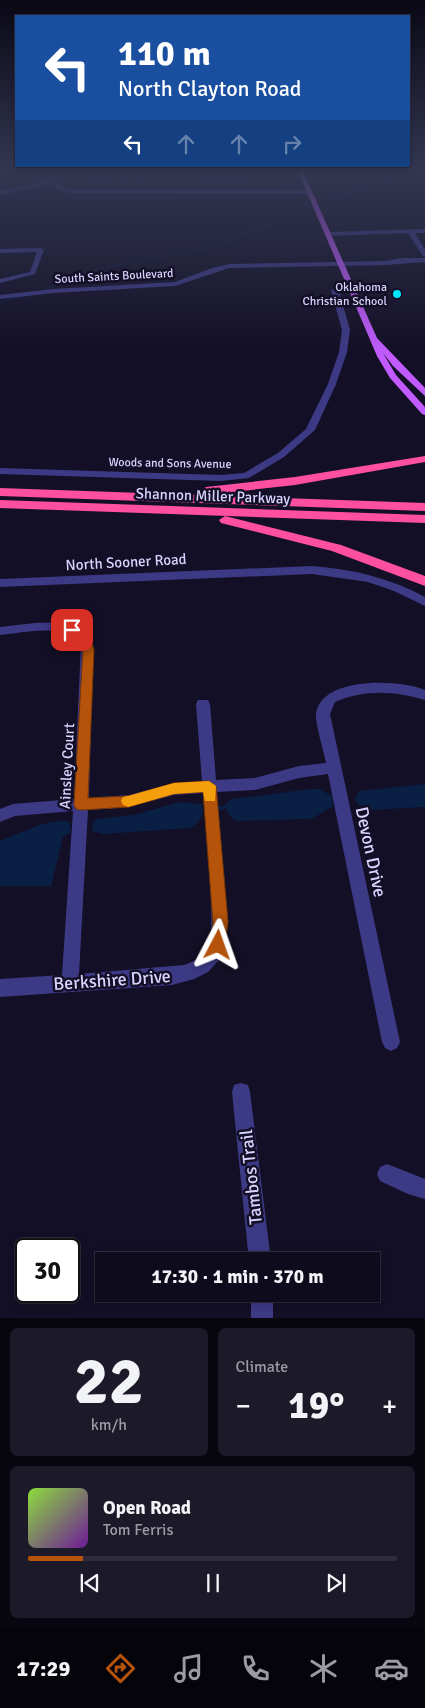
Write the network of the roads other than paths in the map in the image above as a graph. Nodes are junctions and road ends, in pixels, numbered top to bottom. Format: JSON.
{"nodes":[{"id":1,"x":327,"y":231,"type":"joint"},
{"id":2,"x":410,"y":231,"type":"junction"},
{"id":3,"x":425,"y":231,"type":"edge"},
{"id":4,"x":0,"y":251,"type":"edge"},
{"id":5,"x":425,"y":255,"type":"edge"},
{"id":6,"x":425,"y":260,"type":"edge"},
{"id":7,"x":339,"y":262,"type":"junction"},
{"id":8,"x":0,"y":280,"type":"edge"},
{"id":9,"x":350,"y":286,"type":"junction"},
{"id":10,"x":0,"y":297,"type":"edge"},
{"id":11,"x":372,"y":334,"type":"junction"},
{"id":12,"x":425,"y":393,"type":"edge"},
{"id":13,"x":424,"y":409,"type":"edge"},
{"id":14,"x":425,"y":459,"type":"edge"},
{"id":15,"x":0,"y":471,"type":"edge"},
{"id":16,"x":0,"y":492,"type":"edge"},
{"id":17,"x":110,"y":497,"type":"junction"},
{"id":18,"x":0,"y":504,"type":"edge"},
{"id":19,"x":425,"y":507,"type":"edge"},
{"id":20,"x":182,"y":511,"type":"junction"},
{"id":21,"x":425,"y":518,"type":"edge"},
{"id":22,"x":425,"y":580,"type":"edge"},
{"id":23,"x":0,"y":583,"type":"edge"},
{"id":24,"x":425,"y":602,"type":"edge"},
{"id":25,"x":0,"y":631,"type":"edge"},
{"id":26,"x":425,"y":695,"type":"edge"},
{"id":27,"x":203,"y":704,"type":"dead end"},
{"id":28,"x":333,"y":768,"type":"junction"},
{"id":29,"x":209,"y":786,"type":"junction"},
{"id":30,"x":81,"y":805,"type":"junction"},
{"id":31,"x":0,"y":816,"type":"edge"},
{"id":32,"x":70,"y":983,"type":"junction"},
{"id":33,"x":0,"y":988,"type":"edge"},
{"id":34,"x":391,"y":1042,"type":"dead end"},
{"id":35,"x":241,"y":1092,"type":"dead end"},
{"id":36,"x":387,"y":1174,"type":"dead end"},
{"id":37,"x":425,"y":1189,"type":"edge"},
{"id":38,"x":259,"y":1252,"type":"edge"},
{"id":39,"x":262,"y":1302,"type":"edge"},
{"id":40,"x":262,"y":1318,"type":"edge"}],
"edges":[{"from":1,"to":2,"type":"street"},
{"from":1,"to":7,"type":"main road"},
{"from":2,"to":3,"type":"street"},
{"from":2,"to":5,"type":"street"},
{"from":4,"to":8,"type":"street"},
{"from":6,"to":7,"type":"street","name":"South Saints Boulevard"},
{"from":7,"to":9,"type":"main road"},
{"from":7,"to":10,"type":"street","name":"South Saints Boulevard"},
{"from":9,"to":11,"type":"main road"},
{"from":9,"to":15,"type":"street","name":"Woods and Sons Avenue"},
{"from":11,"to":12,"type":"main road"},
{"from":11,"to":13,"type":"main road"},
{"from":14,"to":17,"type":"highway"},
{"from":16,"to":17,"type":"highway","name":"Shannon Miller Parkway"},
{"from":17,"to":19,"type":"highway","name":"Shannon Miller Parkway"},
{"from":18,"to":20,"type":"highway","name":"Shannon Miller Parkway"},
{"from":20,"to":21,"type":"highway","name":"Shannon Miller Parkway"},
{"from":20,"to":22,"type":"highway"},
{"from":23,"to":24,"type":"street","name":"North Sooner Road"},
{"from":25,"to":30,"type":"street","name":"Ainsley Court"},
{"from":26,"to":28,"type":"street","name":"Devon Drive"},
{"from":27,"to":29,"type":"street"},
{"from":28,"to":29,"type":"street"},
{"from":28,"to":34,"type":"street","name":"Devon Drive"},
{"from":29,"to":30,"type":"street"},
{"from":29,"to":32,"type":"street","name":"Berkshire Drive"},
{"from":30,"to":31,"type":"street"},
{"from":30,"to":32,"type":"street","name":"Ainsley Court"},
{"from":32,"to":33,"type":"street","name":"Berkshire Drive"},
{"from":35,"to":38,"type":"street","name":"Tambos Trail"},
{"from":36,"to":37,"type":"street"},
{"from":39,"to":40,"type":"street"}]}
